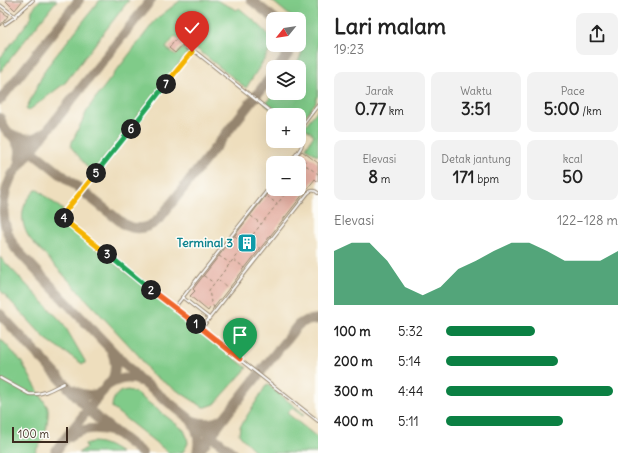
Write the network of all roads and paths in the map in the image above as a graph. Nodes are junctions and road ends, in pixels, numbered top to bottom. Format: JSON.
{"nodes":[{"id":1,"x":33,"y":0,"type":"edge"},
{"id":2,"x":0,"y":5,"type":"edge"},
{"id":3,"x":15,"y":16,"type":"junction"},
{"id":4,"x":5,"y":24,"type":"dead end"},
{"id":5,"x":184,"y":46,"type":"dead end"},
{"id":6,"x":192,"y":52,"type":"junction"},
{"id":7,"x":318,"y":105,"type":"edge"},
{"id":8,"x":266,"y":108,"type":"edge"},
{"id":9,"x":306,"y":121,"type":"edge"},
{"id":10,"x":300,"y":148,"type":"edge"},
{"id":11,"x":297,"y":154,"type":"dead end"},
{"id":12,"x":294,"y":156,"type":"edge"},
{"id":13,"x":307,"y":166,"type":"joint"},
{"id":14,"x":318,"y":174,"type":"edge"},
{"id":15,"x":266,"y":192,"type":"edge"},
{"id":16,"x":318,"y":193,"type":"edge"},
{"id":17,"x":266,"y":196,"type":"dead end"},
{"id":18,"x":283,"y":196,"type":"edge"},
{"id":19,"x":277,"y":204,"type":"junction"},
{"id":20,"x":250,"y":216,"type":"dead end"},
{"id":21,"x":262,"y":224,"type":"junction"},
{"id":22,"x":234,"y":236,"type":"dead end"},
{"id":23,"x":250,"y":239,"type":"junction"},
{"id":24,"x":246,"y":244,"type":"junction"},
{"id":25,"x":260,"y":248,"type":"dead end"},
{"id":26,"x":219,"y":256,"type":"dead end"},
{"id":27,"x":234,"y":259,"type":"junction"},
{"id":28,"x":230,"y":264,"type":"junction"},
{"id":29,"x":245,"y":268,"type":"dead end"},
{"id":30,"x":203,"y":275,"type":"dead end"},
{"id":31,"x":218,"y":279,"type":"junction"},
{"id":32,"x":214,"y":284,"type":"junction"},
{"id":33,"x":228,"y":289,"type":"dead end"},
{"id":34,"x":182,"y":297,"type":"junction"},
{"id":35,"x":174,"y":308,"type":"junction"},
{"id":36,"x":214,"y":308,"type":"dead end"},
{"id":37,"x":209,"y":318,"type":"junction"},
{"id":38,"x":201,"y":329,"type":"junction"},
{"id":39,"x":0,"y":378,"type":"edge"},
{"id":40,"x":64,"y":383,"type":"dead end"},
{"id":41,"x":318,"y":421,"type":"edge"}],
"edges":[{"from":1,"to":3,"type":"lane"},
{"from":2,"to":3,"type":"lane"},
{"from":3,"to":4,"type":"lane"},
{"from":5,"to":6,"type":"lane"},
{"from":6,"to":8,"type":"lane"},
{"from":6,"to":35,"type":"lane"},
{"from":7,"to":9,"type":"lane"},
{"from":10,"to":12,"type":"lane"},
{"from":11,"to":13,"type":"path"},
{"from":13,"to":14,"type":"path"},
{"from":15,"to":34,"type":"lane"},
{"from":16,"to":37,"type":"lane"},
{"from":17,"to":19,"type":"path"},
{"from":18,"to":19,"type":"path"},
{"from":19,"to":21,"type":"path"},
{"from":20,"to":21,"type":"path"},
{"from":21,"to":23,"type":"path"},
{"from":22,"to":24,"type":"path"},
{"from":23,"to":24,"type":"path"},
{"from":23,"to":25,"type":"path"},
{"from":24,"to":27,"type":"path"},
{"from":26,"to":28,"type":"path"},
{"from":27,"to":28,"type":"path"},
{"from":27,"to":29,"type":"path"},
{"from":28,"to":31,"type":"path"},
{"from":30,"to":32,"type":"path"},
{"from":31,"to":32,"type":"path"},
{"from":31,"to":33,"type":"path"},
{"from":32,"to":36,"type":"path"},
{"from":34,"to":35,"type":"lane"},
{"from":34,"to":37,"type":"lane"},
{"from":35,"to":38,"type":"lane"},
{"from":37,"to":38,"type":"lane"},
{"from":38,"to":41,"type":"lane"},
{"from":39,"to":40,"type":"lane"}]}
